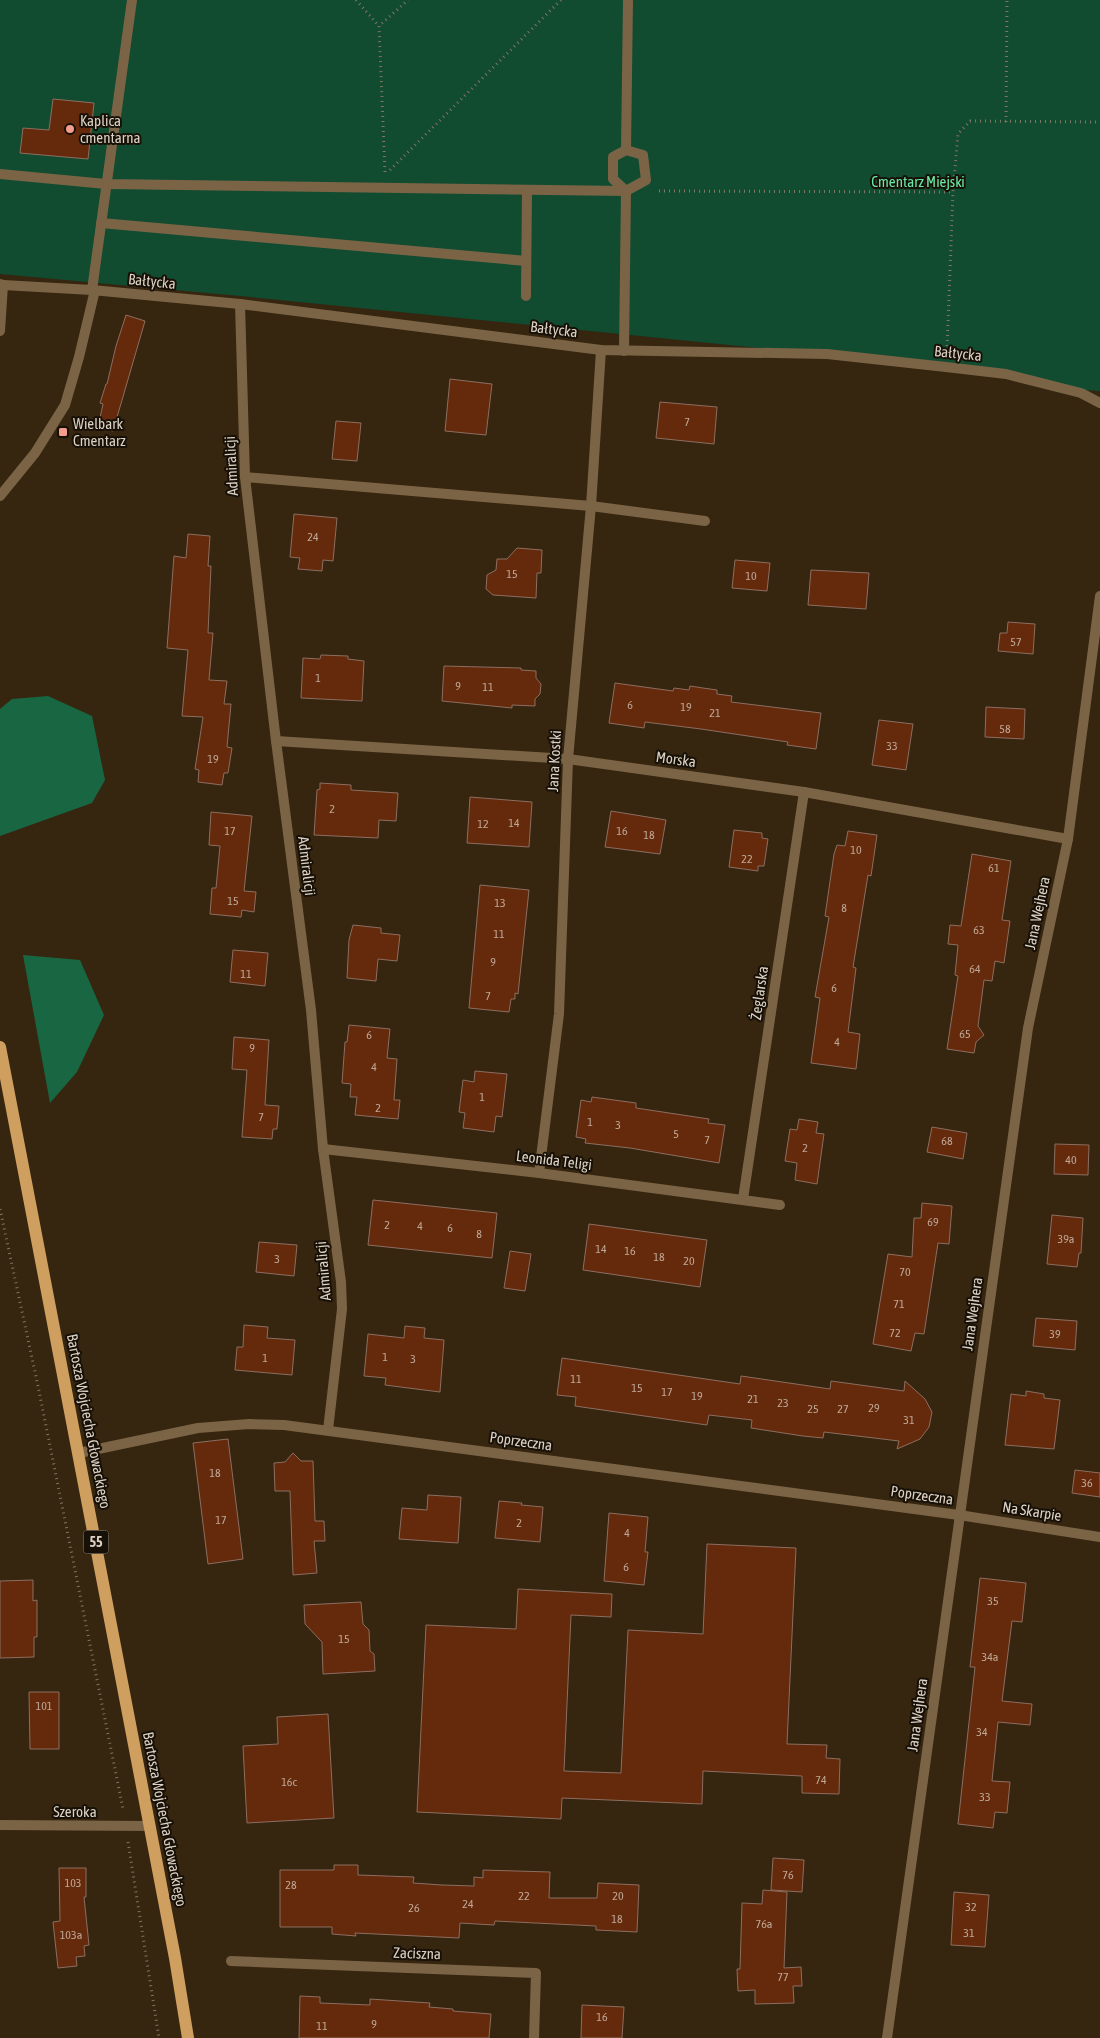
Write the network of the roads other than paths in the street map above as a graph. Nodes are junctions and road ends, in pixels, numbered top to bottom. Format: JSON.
{"nodes":[{"id":1,"x":132,"y":0,"type":"edge"},
{"id":2,"x":628,"y":0,"type":"edge"},
{"id":3,"x":626,"y":150,"type":"junction"},
{"id":4,"x":0,"y":174,"type":"edge"},
{"id":5,"x":106,"y":184,"type":"junction"},
{"id":6,"x":527,"y":190,"type":"junction"},
{"id":7,"x":626,"y":191,"type":"junction"},
{"id":8,"x":101,"y":223,"type":"junction"},
{"id":9,"x":526,"y":261,"type":"junction"},
{"id":10,"x":1,"y":285,"type":"edge"},
{"id":11,"x":93,"y":290,"type":"junction"},
{"id":12,"x":526,"y":296,"type":"dead end"},
{"id":13,"x":240,"y":304,"type":"junction"},
{"id":14,"x":0,"y":331,"type":"edge"},
{"id":15,"x":601,"y":350,"type":"junction"},
{"id":16,"x":624,"y":351,"type":"junction"},
{"id":17,"x":1100,"y":402,"type":"edge"},
{"id":18,"x":245,"y":477,"type":"junction"},
{"id":19,"x":0,"y":496,"type":"edge"},
{"id":20,"x":590,"y":506,"type":"junction"},
{"id":21,"x":705,"y":521,"type":"dead end"},
{"id":22,"x":1100,"y":596,"type":"edge"},
{"id":23,"x":276,"y":741,"type":"junction"},
{"id":24,"x":568,"y":759,"type":"junction"},
{"id":25,"x":804,"y":792,"type":"junction"},
{"id":26,"x":1068,"y":839,"type":"junction"},
{"id":27,"x":0,"y":1047,"type":"edge"},
{"id":28,"x":323,"y":1149,"type":"junction"},
{"id":29,"x":539,"y":1173,"type":"junction"},
{"id":30,"x":744,"y":1199,"type":"junction"},
{"id":31,"x":780,"y":1205,"type":"dead end"},
{"id":32,"x":328,"y":1430,"type":"junction"},
{"id":33,"x":79,"y":1453,"type":"junction"},
{"id":34,"x":959,"y":1515,"type":"junction"},
{"id":35,"x":1100,"y":1537,"type":"edge"},
{"id":36,"x":0,"y":1825,"type":"edge"},
{"id":37,"x":150,"y":1826,"type":"junction"},
{"id":38,"x":231,"y":1962,"type":"dead end"},
{"id":39,"x":188,"y":2038,"type":"edge"},
{"id":40,"x":534,"y":2038,"type":"edge"},
{"id":41,"x":887,"y":2038,"type":"edge"}],
"edges":[{"from":1,"to":5,"type":"street"},
{"from":2,"to":3,"type":"street"},
{"from":3,"to":7,"type":"street"},
{"from":3,"to":7,"type":"street"},
{"from":4,"to":5,"type":"street"},
{"from":5,"to":6,"type":"street"},
{"from":5,"to":8,"type":"street"},
{"from":6,"to":7,"type":"street"},
{"from":6,"to":9,"type":"street"},
{"from":7,"to":16,"type":"street"},
{"from":8,"to":9,"type":"street"},
{"from":8,"to":11,"type":"street"},
{"from":9,"to":12,"type":"street"},
{"from":10,"to":11,"type":"street","name":"Bałtycka"},
{"from":10,"to":14,"type":"street"},
{"from":11,"to":13,"type":"street","name":"Bałtycka"},
{"from":11,"to":19,"type":"street"},
{"from":13,"to":15,"type":"street","name":"Bałtycka"},
{"from":13,"to":18,"type":"street","name":"Admiralicji"},
{"from":15,"to":16,"type":"street","name":"Bałtycka"},
{"from":15,"to":20,"type":"street","name":"Jana Kostki"},
{"from":16,"to":17,"type":"street","name":"Bałtycka"},
{"from":18,"to":20,"type":"street"},
{"from":18,"to":23,"type":"street","name":"Admiralicji"},
{"from":20,"to":21,"type":"street"},
{"from":20,"to":24,"type":"street","name":"Jana Kostki"},
{"from":22,"to":26,"type":"street","name":"Jana Wejhera"},
{"from":23,"to":24,"type":"street","name":"Morska"},
{"from":23,"to":28,"type":"street","name":"Admiralicji"},
{"from":24,"to":25,"type":"street","name":"Morska"},
{"from":24,"to":29,"type":"street","name":"Jana Kostki"},
{"from":25,"to":26,"type":"street","name":"Morska"},
{"from":25,"to":30,"type":"street","name":"Żeglarska"},
{"from":26,"to":34,"type":"street","name":"Jana Wejhera"},
{"from":27,"to":33,"type":"main road","name":"Bartosza Wojciecha Głowackiego","number":"55"},
{"from":28,"to":29,"type":"street","name":"Leonida Teligi"},
{"from":28,"to":32,"type":"street","name":"Admiralicji"},
{"from":29,"to":30,"type":"street","name":"Leonida Teligi"},
{"from":30,"to":31,"type":"street","name":"Leonida Teligi"},
{"from":32,"to":33,"type":"street","name":"Poprzeczna"},
{"from":32,"to":34,"type":"street","name":"Poprzeczna"},
{"from":33,"to":37,"type":"main road","name":"Bartosza Wojciecha Głowackiego","number":"55"},
{"from":34,"to":35,"type":"street","name":"Na Skarpie"},
{"from":34,"to":41,"type":"street","name":"Jana Wejhera"},
{"from":36,"to":37,"type":"street","name":"Szeroka"},
{"from":37,"to":39,"type":"main road","name":"Bartosza Wojciecha Głowackiego","number":"55"},
{"from":38,"to":40,"type":"street","name":"Zaciszna"}]}
